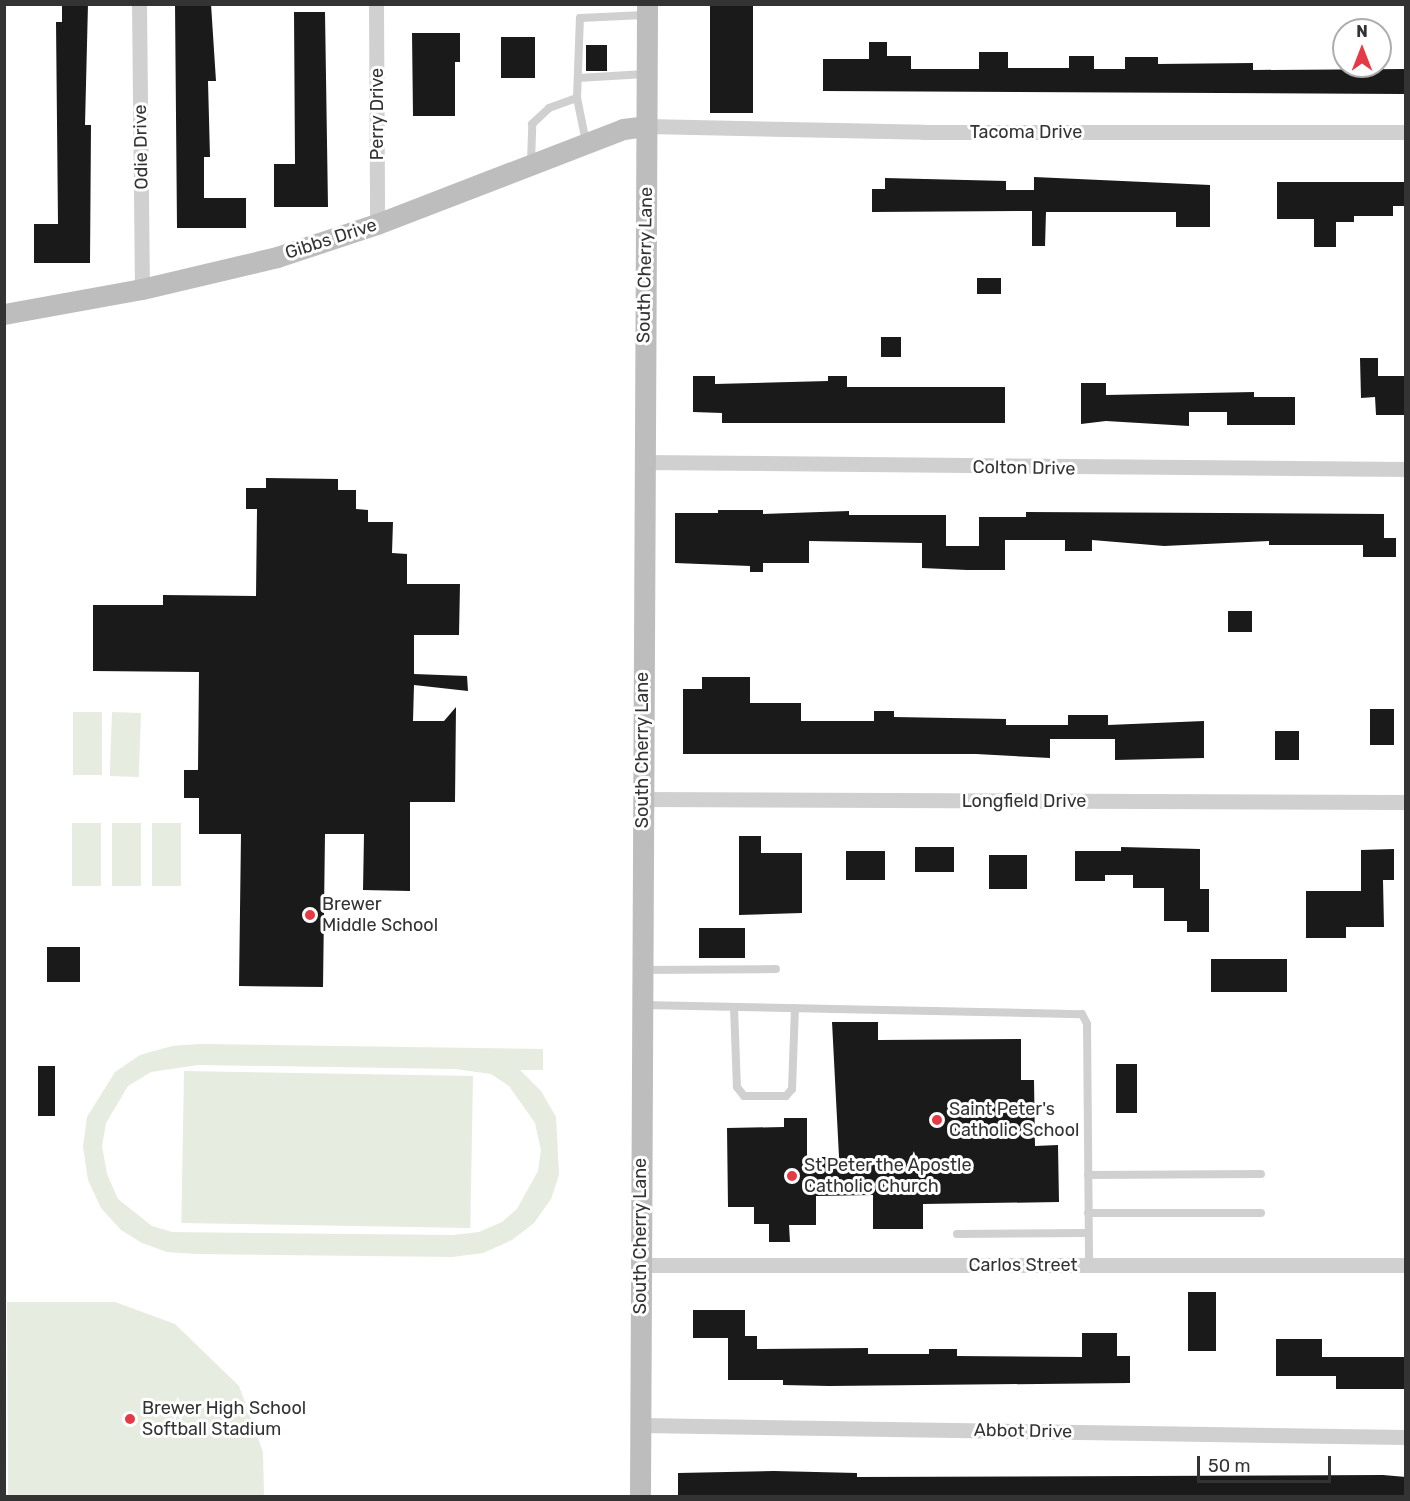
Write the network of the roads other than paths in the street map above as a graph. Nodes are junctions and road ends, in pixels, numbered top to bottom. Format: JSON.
{"nodes":[{"id":1,"x":139,"y":4,"type":"edge"},
{"id":2,"x":376,"y":4,"type":"edge"},
{"id":3,"x":647,"y":9,"type":"edge"},
{"id":4,"x":647,"y":74,"type":"junction"},
{"id":5,"x":578,"y":78,"type":"junction"},
{"id":6,"x":578,"y":98,"type":"junction"},
{"id":7,"x":646,"y":126,"type":"junction"},
{"id":8,"x":1406,"y":132,"type":"edge"},
{"id":9,"x":586,"y":143,"type":"junction"},
{"id":10,"x":531,"y":165,"type":"junction"},
{"id":11,"x":377,"y":224,"type":"junction"},
{"id":12,"x":142,"y":289,"type":"junction"},
{"id":13,"x":4,"y":315,"type":"edge"},
{"id":14,"x":642,"y":462,"type":"junction"},
{"id":15,"x":1406,"y":469,"type":"edge"},
{"id":16,"x":642,"y":799,"type":"junction"},
{"id":17,"x":1406,"y":802,"type":"edge"},
{"id":18,"x":776,"y":969,"type":"dead end"},
{"id":19,"x":641,"y":970,"type":"junction"},
{"id":20,"x":641,"y":1005,"type":"junction"},
{"id":21,"x":735,"y":1006,"type":"junction"},
{"id":22,"x":795,"y":1008,"type":"junction"},
{"id":23,"x":1262,"y":1174,"type":"dead end"},
{"id":24,"x":1088,"y":1175,"type":"junction"},
{"id":25,"x":1088,"y":1212,"type":"junction"},
{"id":26,"x":1261,"y":1212,"type":"dead end"},
{"id":27,"x":1088,"y":1233,"type":"junction"},
{"id":28,"x":957,"y":1234,"type":"dead end"},
{"id":29,"x":640,"y":1265,"type":"junction"},
{"id":30,"x":1089,"y":1265,"type":"junction"},
{"id":31,"x":1406,"y":1265,"type":"edge"},
{"id":32,"x":640,"y":1425,"type":"junction"},
{"id":33,"x":1406,"y":1437,"type":"edge"},
{"id":34,"x":639,"y":1497,"type":"edge"}],
"edges":[{"from":1,"to":12,"type":"street","name":"Odie Drive"},
{"from":2,"to":11,"type":"street","name":"Perry Drive"},
{"from":3,"to":4,"type":"street","name":"South Cherry Lane"},
{"from":3,"to":5,"type":"lane"},
{"from":4,"to":5,"type":"lane"},
{"from":4,"to":7,"type":"street","name":"South Cherry Lane"},
{"from":5,"to":6,"type":"lane"},
{"from":6,"to":9,"type":"lane"},
{"from":6,"to":10,"type":"lane"},
{"from":7,"to":8,"type":"street","name":"Tacoma Drive"},
{"from":7,"to":9,"type":"street","name":"Gibbs Drive"},
{"from":7,"to":14,"type":"street","name":"South Cherry Lane"},
{"from":9,"to":10,"type":"street","name":"Gibbs Drive"},
{"from":10,"to":11,"type":"street","name":"Gibbs Drive"},
{"from":11,"to":12,"type":"street","name":"Gibbs Drive"},
{"from":12,"to":13,"type":"street","name":"Gibbs Drive"},
{"from":14,"to":15,"type":"street","name":"Colton Drive"},
{"from":14,"to":16,"type":"street","name":"South Cherry Lane"},
{"from":16,"to":17,"type":"street","name":"Longfield Drive"},
{"from":16,"to":19,"type":"street","name":"South Cherry Lane"},
{"from":18,"to":19,"type":"lane"},
{"from":19,"to":20,"type":"street","name":"South Cherry Lane"},
{"from":20,"to":21,"type":"lane"},
{"from":20,"to":29,"type":"street","name":"South Cherry Lane"},
{"from":21,"to":22,"type":"lane"},
{"from":21,"to":22,"type":"lane"},
{"from":22,"to":24,"type":"lane"},
{"from":23,"to":24,"type":"lane"},
{"from":24,"to":25,"type":"lane"},
{"from":25,"to":26,"type":"lane"},
{"from":25,"to":27,"type":"lane"},
{"from":27,"to":28,"type":"lane"},
{"from":27,"to":30,"type":"lane"},
{"from":29,"to":30,"type":"street","name":"Carlos Street"},
{"from":29,"to":32,"type":"street","name":"South Cherry Lane"},
{"from":30,"to":31,"type":"street","name":"Carlos Street"},
{"from":32,"to":33,"type":"street","name":"Abbot Drive"},
{"from":32,"to":34,"type":"street","name":"South Cherry Lane"}]}
